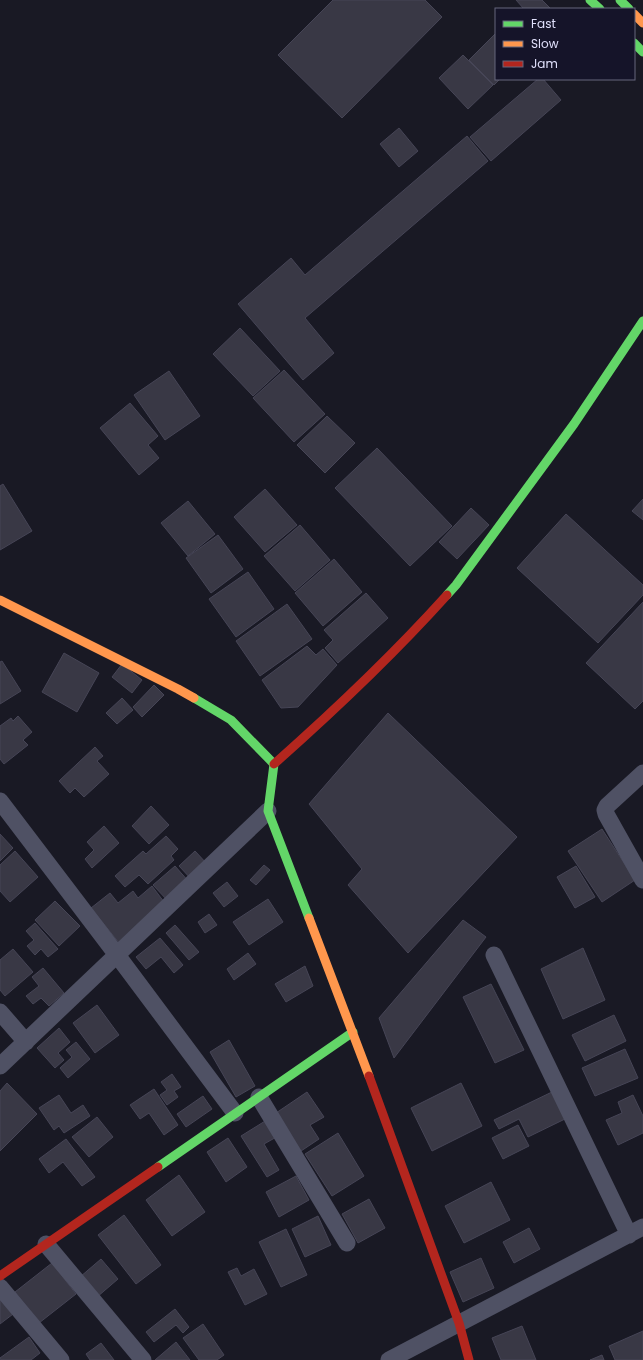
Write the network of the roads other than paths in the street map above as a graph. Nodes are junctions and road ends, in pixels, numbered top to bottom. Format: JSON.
{"nodes":[{"id":1,"x":590,"y":0,"type":"edge"},
{"id":2,"x":620,"y":0,"type":"edge"},
{"id":3,"x":599,"y":8,"type":"edge"},
{"id":4,"x":628,"y":8,"type":"edge"},
{"id":5,"x":635,"y":15,"type":"edge"},
{"id":6,"x":643,"y":23,"type":"edge"},
{"id":7,"x":635,"y":44,"type":"edge"},
{"id":8,"x":643,"y":52,"type":"edge"},
{"id":9,"x":643,"y":321,"type":"edge"},
{"id":10,"x":0,"y":600,"type":"edge"},
{"id":11,"x":274,"y":764,"type":"junction"},
{"id":12,"x":643,"y":773,"type":"edge"},
{"id":13,"x":0,"y":801,"type":"edge"},
{"id":14,"x":268,"y":811,"type":"junction"},
{"id":15,"x":643,"y":880,"type":"edge"},
{"id":16,"x":117,"y":955,"type":"junction"},
{"id":17,"x":494,"y":955,"type":"dead end"},
{"id":18,"x":0,"y":1012,"type":"edge"},
{"id":19,"x":353,"y":1032,"type":"junction"},
{"id":20,"x":26,"y":1042,"type":"junction"},
{"id":21,"x":0,"y":1066,"type":"edge"},
{"id":22,"x":259,"y":1097,"type":"junction"},
{"id":23,"x":235,"y":1113,"type":"junction"},
{"id":24,"x":636,"y":1231,"type":"edge"},
{"id":25,"x":347,"y":1243,"type":"dead end"},
{"id":26,"x":46,"y":1244,"type":"junction"},
{"id":27,"x":0,"y":1276,"type":"edge"},
{"id":28,"x":0,"y":1286,"type":"edge"},
{"id":29,"x":459,"y":1323,"type":"junction"},
{"id":30,"x":61,"y":1360,"type":"edge"},
{"id":31,"x":143,"y":1360,"type":"edge"},
{"id":32,"x":389,"y":1360,"type":"edge"},
{"id":33,"x":469,"y":1360,"type":"edge"}],
"edges":[{"from":1,"to":3,"type":"main road"},
{"from":2,"to":4,"type":"main road"},
{"from":5,"to":6,"type":"main road"},
{"from":7,"to":8,"type":"main road"},
{"from":9,"to":11,"type":"main road"},
{"from":10,"to":11,"type":"main road"},
{"from":11,"to":14,"type":"main road"},
{"from":12,"to":15,"type":"street"},
{"from":13,"to":16,"type":"street"},
{"from":14,"to":16,"type":"street"},
{"from":14,"to":19,"type":"main road"},
{"from":16,"to":20,"type":"street"},
{"from":16,"to":23,"type":"street"},
{"from":17,"to":24,"type":"street"},
{"from":18,"to":20,"type":"street"},
{"from":19,"to":22,"type":"main road"},
{"from":19,"to":29,"type":"main road"},
{"from":20,"to":21,"type":"street"},
{"from":22,"to":23,"type":"main road"},
{"from":22,"to":25,"type":"street"},
{"from":23,"to":26,"type":"main road"},
{"from":24,"to":29,"type":"street"},
{"from":26,"to":27,"type":"main road"},
{"from":26,"to":31,"type":"street"},
{"from":28,"to":30,"type":"street"},
{"from":29,"to":32,"type":"street"},
{"from":29,"to":33,"type":"main road"}]}
